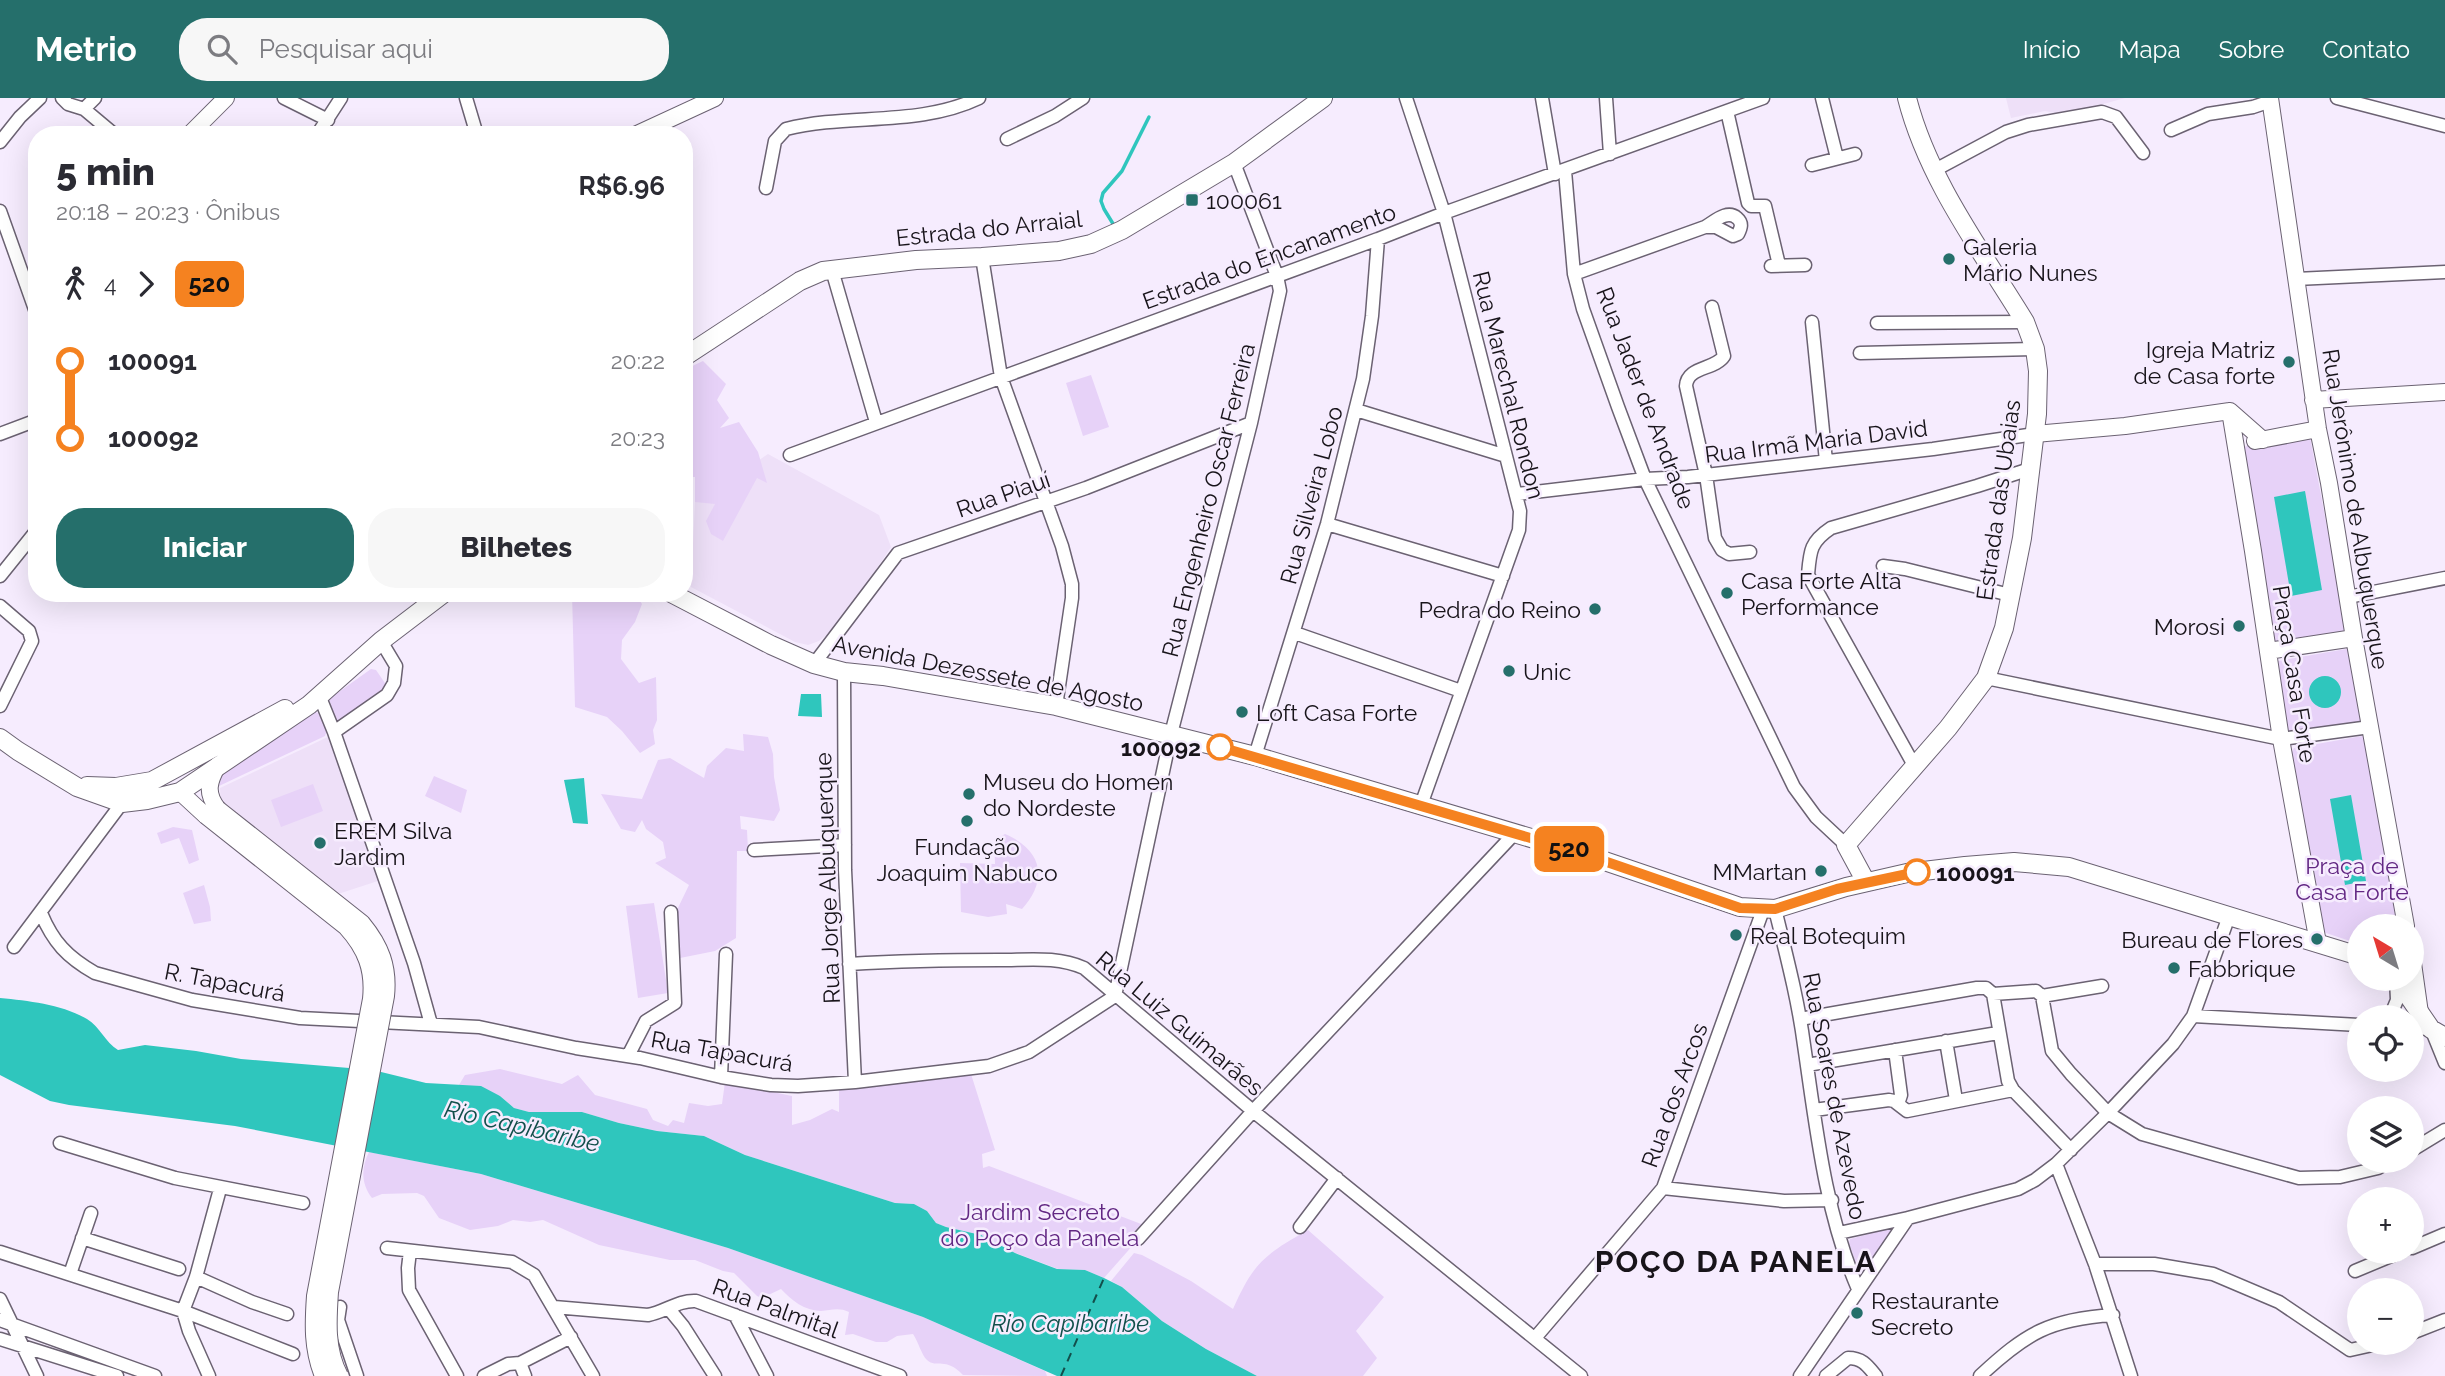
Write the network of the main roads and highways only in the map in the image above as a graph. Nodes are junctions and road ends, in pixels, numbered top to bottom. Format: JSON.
{"nodes":[{"id":1,"x":1323,"y":98,"type":"edge"},
{"id":2,"x":1907,"y":98,"type":"edge"},
{"id":3,"x":693,"y":350,"type":"edge"},
{"id":4,"x":430,"y":602,"type":"edge"},
{"id":5,"x":688,"y":602,"type":"edge"},
{"id":6,"x":319,"y":695,"type":"junction"},
{"id":7,"x":235,"y":734,"type":"junction"},
{"id":8,"x":0,"y":738,"type":"edge"},
{"id":9,"x":77,"y":787,"type":"junction"},
{"id":10,"x":180,"y":792,"type":"junction"},
{"id":11,"x":1846,"y":845,"type":"junction"},
{"id":12,"x":1866,"y":882,"type":"junction"},
{"id":13,"x":1846,"y":887,"type":"junction"},
{"id":14,"x":2347,"y":952,"type":"edge"},
{"id":15,"x":2404,"y":991,"type":"edge"},
{"id":16,"x":2428,"y":1028,"type":"edge"}],
"edges":[{"from":1,"to":3,"type":"main road","name":"Estrada do Arraial"},
{"from":2,"to":11,"type":"main road","name":"Estrada das Ubaias"},
{"from":4,"to":6,"type":"main road"},
{"from":5,"to":13,"type":"main road","name":"Avenida Dezessete de Agosto"},
{"from":6,"to":7,"type":"main road"},
{"from":6,"to":10,"type":"main road"},
{"from":7,"to":9,"type":"main road"},
{"from":7,"to":10,"type":"main road"},
{"from":8,"to":9,"type":"main road"},
{"from":9,"to":10,"type":"main road"},
{"from":11,"to":12,"type":"main road","name":"Rua Jader de Andrade"},
{"from":11,"to":13,"type":"main road"},
{"from":12,"to":13,"type":"main road","name":"Avenida Dezessete de Agosto"},
{"from":12,"to":14,"type":"main road","name":"Avenida Dezessete de Agosto"},
{"from":15,"to":16,"type":"main road"}]}
